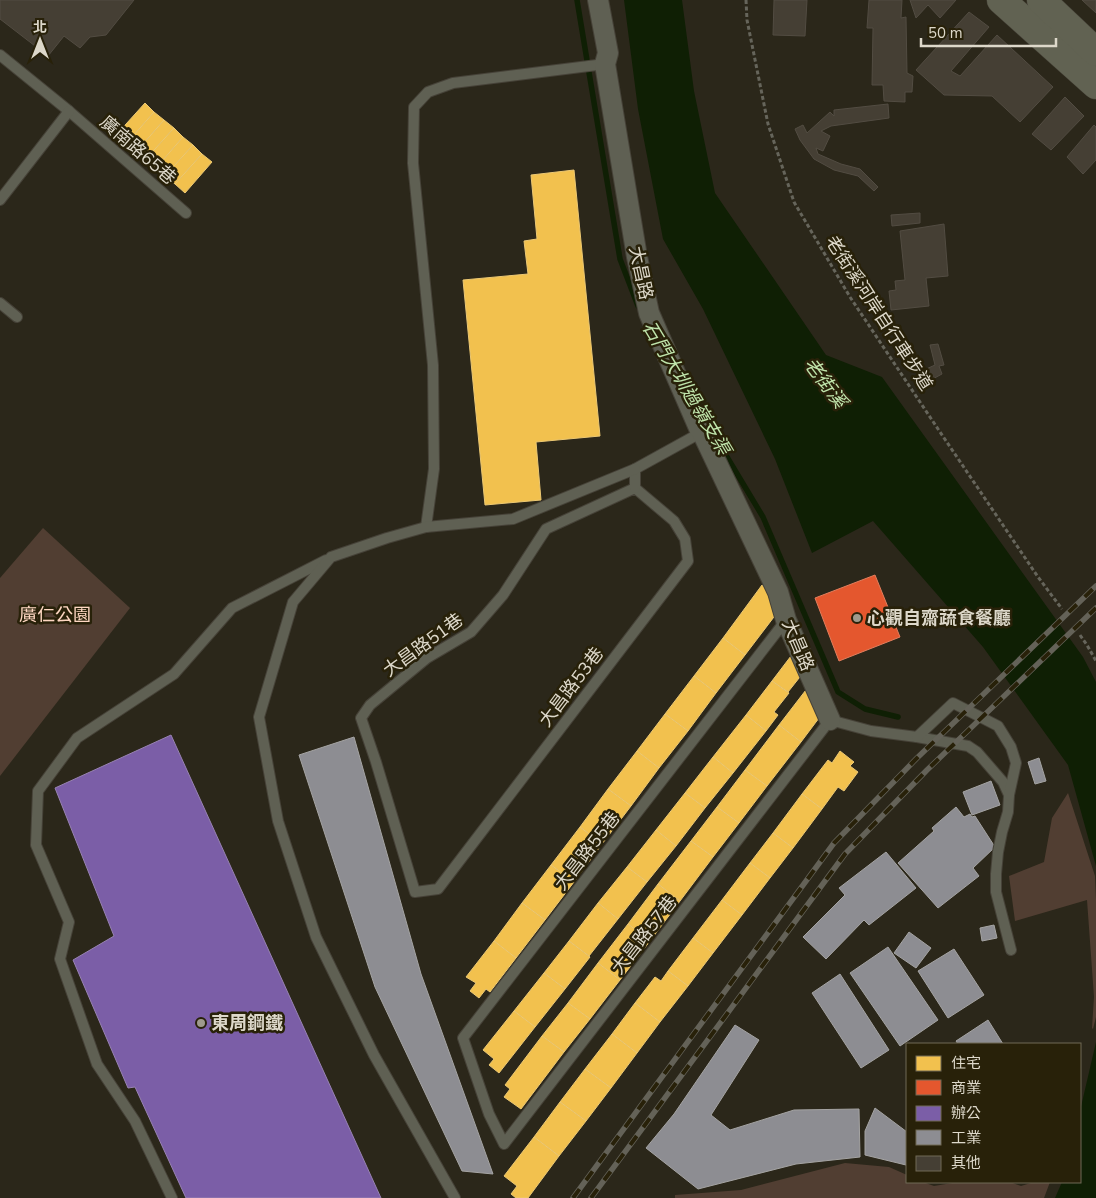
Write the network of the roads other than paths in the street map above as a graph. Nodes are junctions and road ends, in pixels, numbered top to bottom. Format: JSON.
{"nodes":[{"id":1,"x":598,"y":0,"type":"edge"},
{"id":2,"x":1001,"y":0,"type":"edge"},
{"id":3,"x":1041,"y":0,"type":"edge"},
{"id":4,"x":1096,"y":52,"type":"edge"},
{"id":5,"x":0,"y":55,"type":"edge"},
{"id":6,"x":607,"y":59,"type":"junction"},
{"id":7,"x":1096,"y":85,"type":"edge"},
{"id":8,"x":69,"y":111,"type":"junction"},
{"id":9,"x":0,"y":200,"type":"edge"},
{"id":10,"x":186,"y":213,"type":"dead end"},
{"id":11,"x":0,"y":303,"type":"edge"},
{"id":12,"x":17,"y":317,"type":"dead end"},
{"id":13,"x":702,"y":432,"type":"junction"},
{"id":14,"x":635,"y":470,"type":"junction"},
{"id":15,"x":635,"y":488,"type":"junction"},
{"id":16,"x":426,"y":527,"type":"junction"},
{"id":17,"x":331,"y":557,"type":"junction"},
{"id":18,"x":786,"y":620,"type":"junction"},
{"id":19,"x":830,"y":720,"type":"junction"},
{"id":20,"x":917,"y":737,"type":"junction"},
{"id":21,"x":1009,"y":795,"type":"junction"},
{"id":22,"x":415,"y":892,"type":"joint"},
{"id":23,"x":1010,"y":950,"type":"dead end"},
{"id":24,"x":489,"y":1114,"type":"joint"},
{"id":25,"x":172,"y":1198,"type":"edge"},
{"id":26,"x":455,"y":1198,"type":"edge"}],
"edges":[{"from":1,"to":6,"type":"street"},
{"from":2,"to":7,"type":"main road"},
{"from":3,"to":4,"type":"main road"},
{"from":5,"to":8,"type":"lane","name":"廣南路65巷"},
{"from":6,"to":13,"type":"street","name":"大昌路"},
{"from":6,"to":16,"type":"lane"},
{"from":8,"to":9,"type":"lane"},
{"from":8,"to":10,"type":"lane","name":"廣南路65巷"},
{"from":11,"to":12,"type":"lane"},
{"from":13,"to":14,"type":"lane"},
{"from":13,"to":18,"type":"street","name":"大昌路"},
{"from":14,"to":15,"type":"lane"},
{"from":14,"to":16,"type":"lane"},
{"from":15,"to":22,"type":"lane","name":"大昌路53巷"},
{"from":15,"to":22,"type":"lane","name":"大昌路51巷"},
{"from":16,"to":17,"type":"lane"},
{"from":17,"to":25,"type":"lane"},
{"from":17,"to":26,"type":"lane"},
{"from":18,"to":19,"type":"street","name":"大昌路"},
{"from":18,"to":24,"type":"lane","name":"大昌路55巷"},
{"from":19,"to":20,"type":"lane"},
{"from":19,"to":24,"type":"lane","name":"大昌路57巷"},
{"from":20,"to":21,"type":"lane"},
{"from":20,"to":21,"type":"lane"},
{"from":21,"to":23,"type":"lane"}]}
